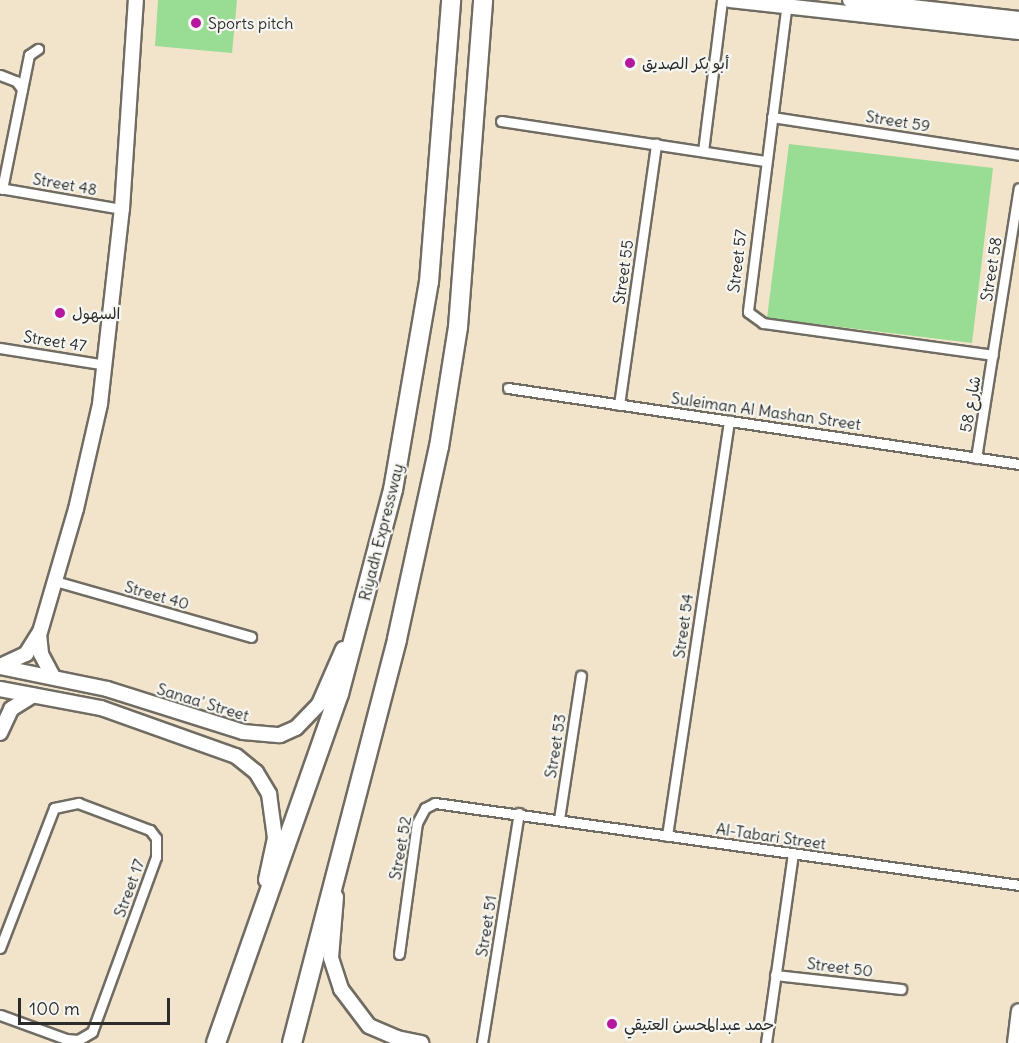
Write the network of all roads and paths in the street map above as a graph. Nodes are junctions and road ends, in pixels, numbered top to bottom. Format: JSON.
{"nodes":[{"id":1,"x":136,"y":0,"type":"edge"},
{"id":2,"x":451,"y":0,"type":"edge"},
{"id":3,"x":483,"y":0,"type":"edge"},
{"id":4,"x":494,"y":0,"type":"edge"},
{"id":5,"x":723,"y":0,"type":"edge"},
{"id":6,"x":730,"y":0,"type":"edge"},
{"id":7,"x":850,"y":0,"type":"edge"},
{"id":8,"x":787,"y":3,"type":"edge"},
{"id":9,"x":1019,"y":19,"type":"edge"},
{"id":10,"x":1019,"y":32,"type":"edge"},
{"id":11,"x":38,"y":49,"type":"dead end"},
{"id":12,"x":0,"y":75,"type":"edge"},
{"id":13,"x":477,"y":78,"type":"junction"},
{"id":14,"x":22,"y":89,"type":"junction"},
{"id":15,"x":772,"y":117,"type":"junction"},
{"id":16,"x":501,"y":121,"type":"dead end"},
{"id":17,"x":656,"y":144,"type":"junction"},
{"id":18,"x":703,"y":151,"type":"junction"},
{"id":19,"x":1019,"y":155,"type":"edge"},
{"id":20,"x":765,"y":160,"type":"junction"},
{"id":21,"x":1,"y":188,"type":"edge"},
{"id":22,"x":1019,"y":188,"type":"edge"},
{"id":23,"x":122,"y":209,"type":"junction"},
{"id":24,"x":0,"y":348,"type":"edge"},
{"id":25,"x":993,"y":355,"type":"junction"},
{"id":26,"x":106,"y":365,"type":"junction"},
{"id":27,"x":508,"y":388,"type":"dead end"},
{"id":28,"x":620,"y":405,"type":"junction"},
{"id":29,"x":729,"y":421,"type":"junction"},
{"id":30,"x":976,"y":458,"type":"junction"},
{"id":31,"x":1019,"y":464,"type":"edge"},
{"id":32,"x":372,"y":574,"type":"junction"},
{"id":33,"x":55,"y":581,"type":"junction"},
{"id":34,"x":40,"y":632,"type":"junction"},
{"id":35,"x":251,"y":638,"type":"dead end"},
{"id":36,"x":0,"y":667,"type":"edge"},
{"id":37,"x":581,"y":676,"type":"dead end"},
{"id":38,"x":53,"y":677,"type":"junction"},
{"id":39,"x":0,"y":689,"type":"edge"},
{"id":40,"x":33,"y":695,"type":"junction"},
{"id":41,"x":0,"y":696,"type":"edge"},
{"id":42,"x":197,"y":717,"type":"junction"},
{"id":43,"x":2,"y":727,"type":"edge"},
{"id":44,"x":194,"y":739,"type":"junction"},
{"id":45,"x":519,"y":813,"type":"junction"},
{"id":46,"x":559,"y":819,"type":"junction"},
{"id":47,"x":667,"y":836,"type":"junction"},
{"id":48,"x":341,"y":850,"type":"junction"},
{"id":49,"x":793,"y":854,"type":"junction"},
{"id":50,"x":1019,"y":885,"type":"edge"},
{"id":51,"x":252,"y":938,"type":"junction"},
{"id":52,"x":0,"y":948,"type":"edge"},
{"id":53,"x":399,"y":954,"type":"dead end"},
{"id":54,"x":776,"y":975,"type":"junction"},
{"id":55,"x":902,"y":989,"type":"dead end"},
{"id":56,"x":1019,"y":1011,"type":"edge"},
{"id":57,"x":0,"y":1015,"type":"edge"},
{"id":58,"x":216,"y":1043,"type":"edge"},
{"id":59,"x":292,"y":1043,"type":"edge"},
{"id":60,"x":421,"y":1043,"type":"edge"},
{"id":61,"x":482,"y":1043,"type":"edge"},
{"id":62,"x":766,"y":1043,"type":"edge"},
{"id":63,"x":1015,"y":1043,"type":"edge"}],
"edges":[{"from":1,"to":23,"type":"main road"},
{"from":2,"to":32,"type":"highway","name":"Riyadh Expressway"},
{"from":3,"to":13,"type":"highway"},
{"from":4,"to":13,"type":"main road"},
{"from":5,"to":18,"type":"street"},
{"from":6,"to":8,"type":"main road"},
{"from":7,"to":9,"type":"main road"},
{"from":8,"to":10,"type":"main road"},
{"from":8,"to":15,"type":"street","name":"Street 57"},
{"from":11,"to":14,"type":"street","name":"Street 48"},
{"from":12,"to":14,"type":"street"},
{"from":13,"to":48,"type":"highway"},
{"from":14,"to":21,"type":"street","name":"Street 48"},
{"from":15,"to":19,"type":"street","name":"Street 59"},
{"from":15,"to":20,"type":"street","name":"Street 57"},
{"from":16,"to":17,"type":"street"},
{"from":17,"to":18,"type":"street"},
{"from":17,"to":28,"type":"street","name":"Street 55"},
{"from":18,"to":20,"type":"street"},
{"from":20,"to":25,"type":"street","name":"Street 57"},
{"from":21,"to":23,"type":"street","name":"Street 48"},
{"from":22,"to":25,"type":"street","name":"Street 58"},
{"from":23,"to":26,"type":"main road"},
{"from":24,"to":26,"type":"street","name":"Street 47"},
{"from":25,"to":30,"type":"street","name":"شارع 58"},
{"from":26,"to":33,"type":"main road"},
{"from":27,"to":28,"type":"street","name":"Suleiman Al Mashan Street"},
{"from":28,"to":29,"type":"street","name":"Suleiman Al Mashan Street"},
{"from":29,"to":30,"type":"street","name":"Suleiman Al Mashan Street"},
{"from":29,"to":47,"type":"street","name":"Street 54"},
{"from":30,"to":31,"type":"street","name":"Suleiman Al Mashan Street"},
{"from":32,"to":42,"type":"main road","name":"Sanaa' Street"},
{"from":32,"to":51,"type":"highway","name":"Riyadh Expressway"},
{"from":33,"to":34,"type":"main road"},
{"from":33,"to":35,"type":"street","name":"Street 40"},
{"from":34,"to":36,"type":"main road"},
{"from":34,"to":38,"type":"main road"},
{"from":36,"to":38,"type":"main road","name":"Sanaa' Street"},
{"from":37,"to":46,"type":"street","name":"Street 53"},
{"from":38,"to":42,"type":"main road","name":"Sanaa' Street"},
{"from":39,"to":40,"type":"main road"},
{"from":40,"to":43,"type":"main road"},
{"from":40,"to":44,"type":"main road"},
{"from":41,"to":43,"type":"main road"},
{"from":42,"to":44,"type":"main road"},
{"from":44,"to":51,"type":"main road"},
{"from":45,"to":46,"type":"street","name":"Al-Tabari Street"},
{"from":45,"to":53,"type":"street","name":"Street 52"},
{"from":45,"to":61,"type":"street","name":"Street 51"},
{"from":46,"to":47,"type":"street","name":"Al-Tabari Street"},
{"from":47,"to":49,"type":"street","name":"Al-Tabari Street"},
{"from":48,"to":59,"type":"highway"},
{"from":48,"to":60,"type":"main road"},
{"from":49,"to":50,"type":"street","name":"Al-Tabari Street"},
{"from":49,"to":54,"type":"street"},
{"from":51,"to":58,"type":"highway","name":"Riyadh Expressway"},
{"from":52,"to":57,"type":"street","name":"Street 17"},
{"from":54,"to":55,"type":"street","name":"Street 50"},
{"from":54,"to":62,"type":"street"},
{"from":56,"to":63,"type":"main road"}]}
